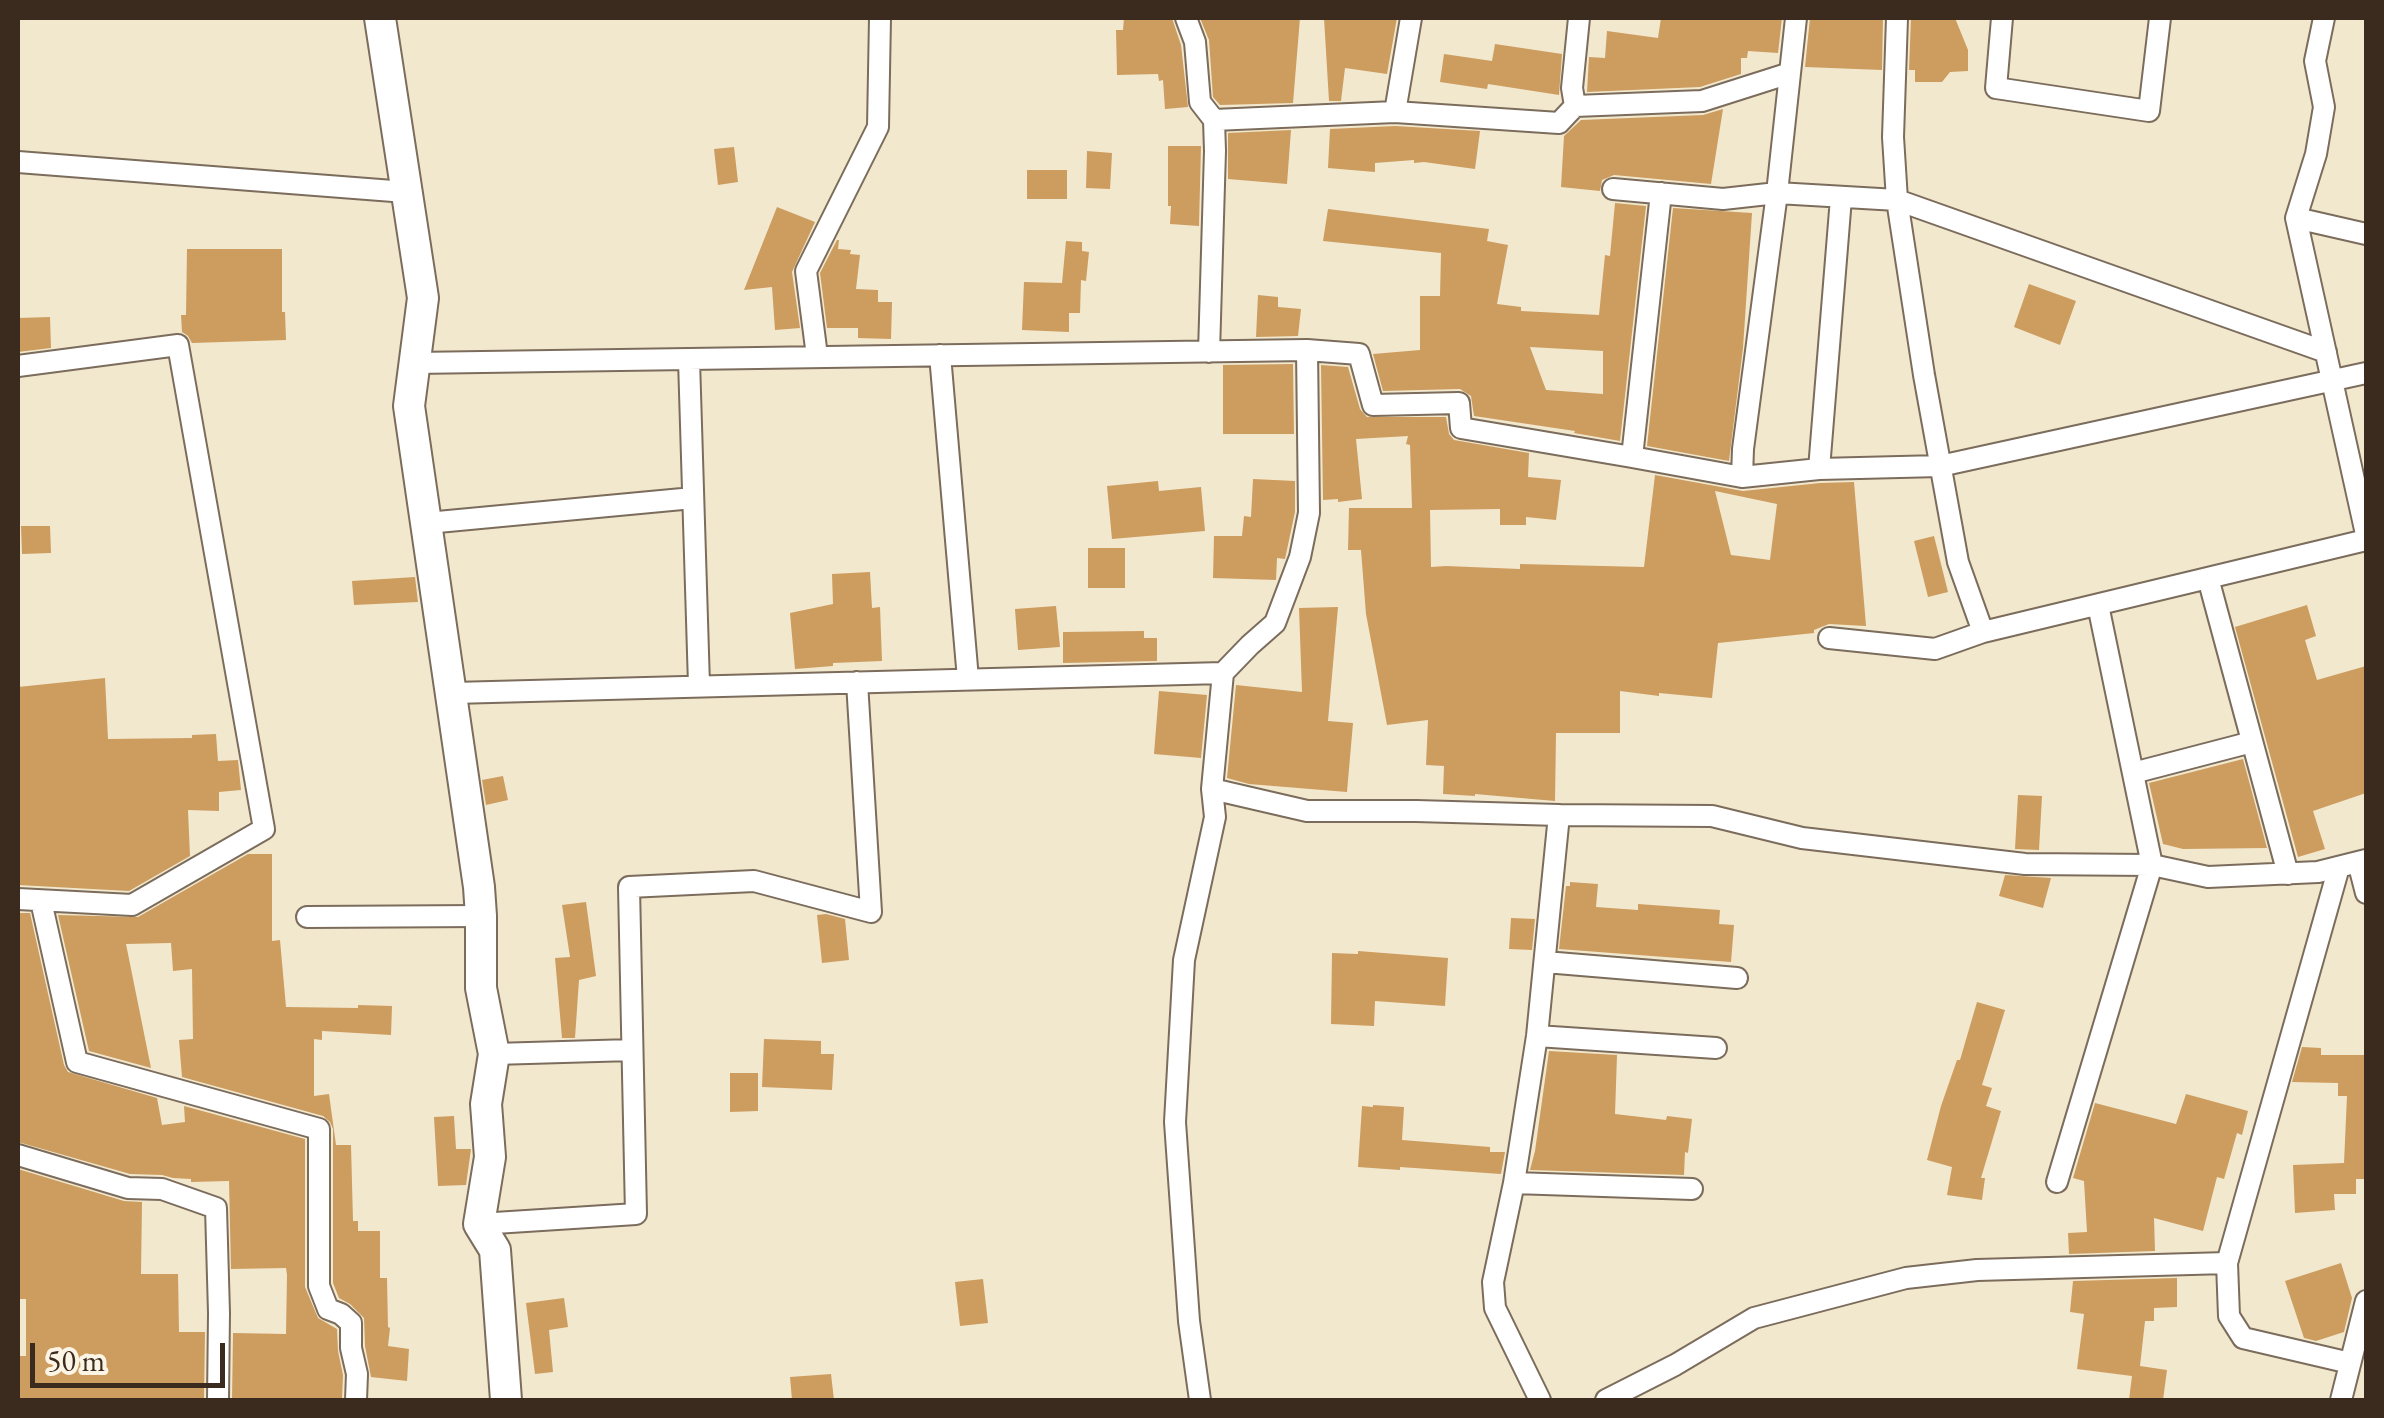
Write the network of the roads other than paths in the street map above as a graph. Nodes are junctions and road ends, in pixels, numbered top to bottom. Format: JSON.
{"nodes":[{"id":1,"x":380,"y":18,"type":"edge"},
{"id":2,"x":880,"y":18,"type":"edge"},
{"id":3,"x":1186,"y":18,"type":"edge"},
{"id":4,"x":1412,"y":18,"type":"edge"},
{"id":5,"x":1580,"y":18,"type":"edge"},
{"id":6,"x":1796,"y":18,"type":"edge"},
{"id":7,"x":1897,"y":18,"type":"edge"},
{"id":8,"x":2002,"y":18,"type":"edge"},
{"id":9,"x":2160,"y":18,"type":"edge"},
{"id":10,"x":2324,"y":18,"type":"edge"},
{"id":11,"x":1790,"y":73,"type":"junction"},
{"id":12,"x":1575,"y":106,"type":"junction"},
{"id":13,"x":1395,"y":112,"type":"junction"},
{"id":14,"x":1214,"y":120,"type":"junction"},
{"id":15,"x":18,"y":162,"type":"edge"},
{"id":16,"x":1613,"y":189,"type":"dead end"},
{"id":17,"x":406,"y":192,"type":"junction"},
{"id":18,"x":1662,"y":193,"type":"junction"},
{"id":19,"x":1777,"y":193,"type":"junction"},
{"id":20,"x":1840,"y":198,"type":"junction"},
{"id":21,"x":1896,"y":200,"type":"junction"},
{"id":22,"x":2296,"y":218,"type":"junction"},
{"id":23,"x":2366,"y":234,"type":"edge"},
{"id":24,"x":1306,"y":350,"type":"junction"},
{"id":25,"x":1209,"y":352,"type":"junction"},
{"id":26,"x":2326,"y":352,"type":"junction"},
{"id":27,"x":940,"y":355,"type":"junction"},
{"id":28,"x":817,"y":356,"type":"junction"},
{"id":29,"x":689,"y":360,"type":"junction"},
{"id":30,"x":414,"y":363,"type":"junction"},
{"id":31,"x":18,"y":366,"type":"edge"},
{"id":32,"x":2366,"y":374,"type":"edge"},
{"id":33,"x":2333,"y":381,"type":"junction"},
{"id":34,"x":1632,"y":457,"type":"junction"},
{"id":35,"x":1940,"y":466,"type":"junction"},
{"id":36,"x":1819,"y":470,"type":"junction"},
{"id":37,"x":1742,"y":477,"type":"junction"},
{"id":38,"x":693,"y":498,"type":"junction"},
{"id":39,"x":426,"y":523,"type":"junction"},
{"id":40,"x":2366,"y":537,"type":"edge"},
{"id":41,"x":2208,"y":578,"type":"junction"},
{"id":42,"x":2098,"y":604,"type":"junction"},
{"id":43,"x":1983,"y":632,"type":"junction"},
{"id":44,"x":1830,"y":638,"type":"dead end"},
{"id":45,"x":1224,"y":673,"type":"junction"},
{"id":46,"x":968,"y":679,"type":"junction"},
{"id":47,"x":857,"y":682,"type":"junction"},
{"id":48,"x":699,"y":685,"type":"junction"},
{"id":49,"x":452,"y":693,"type":"junction"},
{"id":50,"x":2252,"y":742,"type":"junction"},
{"id":51,"x":2133,"y":773,"type":"junction"},
{"id":52,"x":1212,"y":789,"type":"junction"},
{"id":53,"x":1558,"y":815,"type":"junction"},
{"id":54,"x":2354,"y":863,"type":"edge"},
{"id":55,"x":2152,"y":865,"type":"junction"},
{"id":56,"x":2288,"y":874,"type":"junction"},
{"id":57,"x":2366,"y":893,"type":"edge"},
{"id":58,"x":18,"y":898,"type":"edge"},
{"id":59,"x":41,"y":901,"type":"junction"},
{"id":60,"x":482,"y":916,"type":"junction"},
{"id":61,"x":307,"y":917,"type":"dead end"},
{"id":62,"x":1546,"y":962,"type":"junction"},
{"id":63,"x":1736,"y":978,"type":"dead end"},
{"id":64,"x":1537,"y":1036,"type":"junction"},
{"id":65,"x":1716,"y":1048,"type":"dead end"},
{"id":66,"x":632,"y":1050,"type":"junction"},
{"id":67,"x":494,"y":1054,"type":"junction"},
{"id":68,"x":18,"y":1155,"type":"edge"},
{"id":69,"x":2057,"y":1182,"type":"dead end"},
{"id":70,"x":1514,"y":1183,"type":"junction"},
{"id":71,"x":1692,"y":1189,"type":"dead end"},
{"id":72,"x":479,"y":1224,"type":"junction"},
{"id":73,"x":2227,"y":1264,"type":"junction"},
{"id":74,"x":2366,"y":1301,"type":"edge"},
{"id":75,"x":2350,"y":1363,"type":"junction"},
{"id":76,"x":1639,"y":1393,"type":"edge"},
{"id":77,"x":218,"y":1400,"type":"edge"},
{"id":78,"x":356,"y":1400,"type":"edge"},
{"id":79,"x":506,"y":1400,"type":"edge"},
{"id":80,"x":1200,"y":1400,"type":"edge"},
{"id":81,"x":1540,"y":1400,"type":"edge"},
{"id":82,"x":1606,"y":1400,"type":"edge"},
{"id":83,"x":2340,"y":1400,"type":"edge"}],
"edges":[{"from":1,"to":17,"type":"street"},
{"from":2,"to":28,"type":"street"},
{"from":3,"to":14,"type":"street"},
{"from":4,"to":13,"type":"street"},
{"from":5,"to":12,"type":"street"},
{"from":6,"to":11,"type":"street"},
{"from":7,"to":21,"type":"street"},
{"from":8,"to":9,"type":"street"},
{"from":10,"to":22,"type":"street"},
{"from":11,"to":12,"type":"street"},
{"from":11,"to":19,"type":"street"},
{"from":12,"to":13,"type":"street"},
{"from":13,"to":14,"type":"street"},
{"from":14,"to":25,"type":"street"},
{"from":15,"to":17,"type":"street"},
{"from":16,"to":18,"type":"street"},
{"from":17,"to":30,"type":"street"},
{"from":18,"to":19,"type":"street"},
{"from":18,"to":34,"type":"street"},
{"from":19,"to":20,"type":"street"},
{"from":19,"to":37,"type":"street"},
{"from":20,"to":21,"type":"street"},
{"from":20,"to":36,"type":"street"},
{"from":21,"to":26,"type":"street"},
{"from":21,"to":35,"type":"street"},
{"from":22,"to":23,"type":"street"},
{"from":22,"to":26,"type":"street"},
{"from":24,"to":25,"type":"street"},
{"from":24,"to":34,"type":"street"},
{"from":24,"to":45,"type":"street"},
{"from":25,"to":27,"type":"street"},
{"from":26,"to":33,"type":"street"},
{"from":27,"to":28,"type":"street"},
{"from":27,"to":46,"type":"street"},
{"from":28,"to":29,"type":"street"},
{"from":29,"to":30,"type":"street"},
{"from":29,"to":38,"type":"street"},
{"from":30,"to":39,"type":"street"},
{"from":31,"to":59,"type":"street"},
{"from":32,"to":33,"type":"street"},
{"from":33,"to":35,"type":"street"},
{"from":33,"to":40,"type":"street"},
{"from":34,"to":37,"type":"street"},
{"from":35,"to":36,"type":"street"},
{"from":35,"to":43,"type":"street"},
{"from":36,"to":37,"type":"street"},
{"from":38,"to":39,"type":"street"},
{"from":38,"to":48,"type":"street"},
{"from":39,"to":49,"type":"street"},
{"from":40,"to":41,"type":"street"},
{"from":41,"to":42,"type":"street"},
{"from":41,"to":50,"type":"street"},
{"from":42,"to":43,"type":"street"},
{"from":42,"to":51,"type":"street"},
{"from":43,"to":44,"type":"street"},
{"from":45,"to":46,"type":"street"},
{"from":45,"to":52,"type":"street"},
{"from":46,"to":47,"type":"street"},
{"from":47,"to":48,"type":"street"},
{"from":47,"to":66,"type":"street"},
{"from":48,"to":49,"type":"street"},
{"from":49,"to":60,"type":"street"},
{"from":50,"to":51,"type":"street"},
{"from":50,"to":56,"type":"street"},
{"from":51,"to":55,"type":"street"},
{"from":52,"to":53,"type":"street"},
{"from":52,"to":80,"type":"street"},
{"from":53,"to":55,"type":"street"},
{"from":53,"to":62,"type":"street"},
{"from":54,"to":56,"type":"street"},
{"from":54,"to":57,"type":"street"},
{"from":54,"to":73,"type":"street"},
{"from":55,"to":56,"type":"street"},
{"from":55,"to":69,"type":"street"},
{"from":58,"to":59,"type":"street"},
{"from":59,"to":78,"type":"street"},
{"from":60,"to":61,"type":"street"},
{"from":60,"to":67,"type":"street"},
{"from":62,"to":63,"type":"street"},
{"from":62,"to":64,"type":"street"},
{"from":64,"to":65,"type":"street"},
{"from":64,"to":70,"type":"street"},
{"from":66,"to":67,"type":"street"},
{"from":66,"to":72,"type":"street"},
{"from":67,"to":72,"type":"street"},
{"from":68,"to":77,"type":"street"},
{"from":70,"to":71,"type":"street"},
{"from":70,"to":81,"type":"street"},
{"from":72,"to":79,"type":"street"},
{"from":73,"to":75,"type":"street"},
{"from":73,"to":76,"type":"street"},
{"from":74,"to":75,"type":"street"},
{"from":75,"to":83,"type":"street"},
{"from":76,"to":82,"type":"street"}]}
